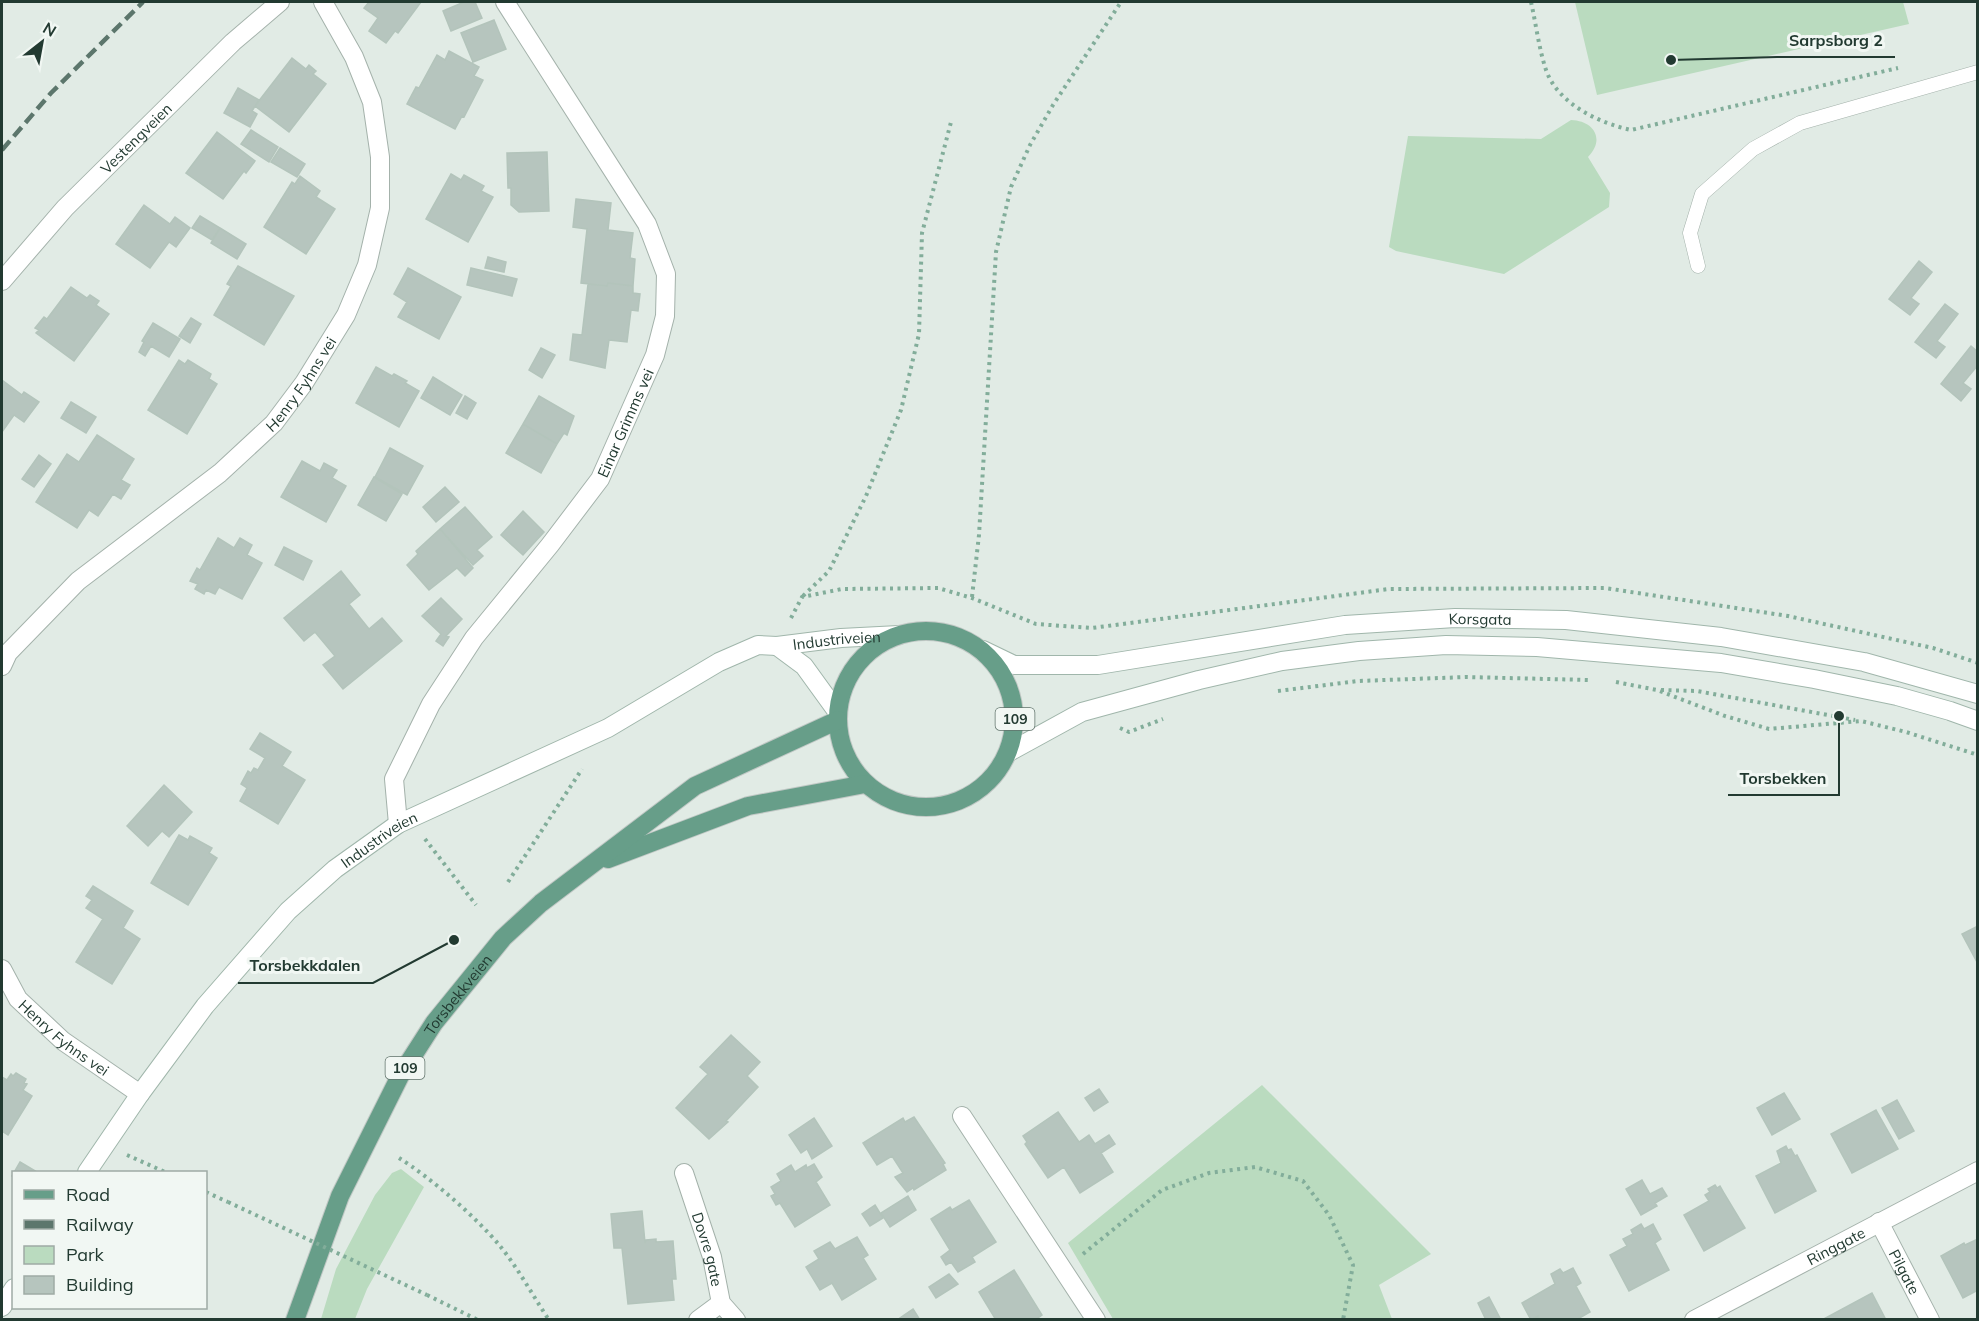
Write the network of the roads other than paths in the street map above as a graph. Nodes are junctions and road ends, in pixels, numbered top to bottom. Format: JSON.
{"nodes":[{"id":1,"x":280,"y":2,"type":"edge"},
{"id":2,"x":323,"y":2,"type":"edge"},
{"id":3,"x":505,"y":2,"type":"edge"},
{"id":4,"x":1977,"y":72,"type":"edge"},
{"id":5,"x":1698,"y":266,"type":"dead end"},
{"id":6,"x":2,"y":281,"type":"edge"},
{"id":7,"x":899,"y":635,"type":"junction"},
{"id":8,"x":777,"y":646,"type":"junction"},
{"id":9,"x":982,"y":650,"type":"junction"},
{"id":10,"x":4,"y":656,"type":"edge"},
{"id":11,"x":1977,"y":694,"type":"edge"},
{"id":12,"x":838,"y":716,"type":"junction"},
{"id":13,"x":1977,"y":720,"type":"edge"},
{"id":14,"x":1009,"y":752,"type":"junction"},
{"id":15,"x":865,"y":784,"type":"junction"},
{"id":16,"x":404,"y":822,"type":"junction"},
{"id":17,"x":589,"y":867,"type":"junction"},
{"id":18,"x":2,"y":969,"type":"edge"},
{"id":19,"x":140,"y":1094,"type":"junction"},
{"id":20,"x":962,"y":1116,"type":"dead end"},
{"id":21,"x":88,"y":1171,"type":"edge"},
{"id":22,"x":1977,"y":1171,"type":"edge"},
{"id":23,"x":684,"y":1173,"type":"dead end"},
{"id":24,"x":1879,"y":1222,"type":"junction"},
{"id":25,"x":12,"y":1291,"type":"edge"},
{"id":26,"x":721,"y":1304,"type":"junction"},
{"id":27,"x":2,"y":1307,"type":"edge"},
{"id":28,"x":295,"y":1320,"type":"edge"},
{"id":29,"x":698,"y":1320,"type":"edge"},
{"id":30,"x":736,"y":1320,"type":"edge"},
{"id":31,"x":1096,"y":1320,"type":"edge"},
{"id":32,"x":1694,"y":1320,"type":"edge"},
{"id":33,"x":1930,"y":1320,"type":"edge"}],
"edges":[{"from":1,"to":6,"type":"street","name":"Vestengveien"},
{"from":2,"to":10,"type":"street","name":"Henry Fyhns vei"},
{"from":3,"to":16,"type":"street","name":"Einar Grimms vei"},
{"from":4,"to":5,"type":"lane"},
{"from":7,"to":8,"type":"street","name":"Industriveien"},
{"from":7,"to":9,"type":"main road","number":"109"},
{"from":7,"to":12,"type":"main road","number":"109"},
{"from":8,"to":12,"type":"street","name":"Industriveien"},
{"from":8,"to":16,"type":"street","name":"Industriveien"},
{"from":9,"to":11,"type":"street","name":"Korsgata"},
{"from":9,"to":14,"type":"main road","number":"109"},
{"from":12,"to":15,"type":"main road","number":"109"},
{"from":12,"to":17,"type":"main road","name":"Torsbekkveien","number":"109"},
{"from":13,"to":14,"type":"street","name":"Korsgata"},
{"from":14,"to":15,"type":"main road","number":"109"},
{"from":15,"to":17,"type":"main road","name":"Torsbekkveien","number":"109"},
{"from":16,"to":19,"type":"street","name":"Industriveien"},
{"from":17,"to":28,"type":"main road","name":"Torsbekkveien","number":"109"},
{"from":18,"to":19,"type":"street","name":"Henry Fyhns vei"},
{"from":19,"to":21,"type":"street","name":"Industriveien"},
{"from":20,"to":31,"type":"street"},
{"from":22,"to":24,"type":"street","name":"Ringgate"},
{"from":23,"to":26,"type":"street","name":"Dovre gate"},
{"from":24,"to":32,"type":"street","name":"Ringgate"},
{"from":24,"to":33,"type":"street","name":"Pilgate"},
{"from":25,"to":27,"type":"street"},
{"from":26,"to":29,"type":"street"},
{"from":26,"to":30,"type":"street","name":"Dovre gate"}]}
